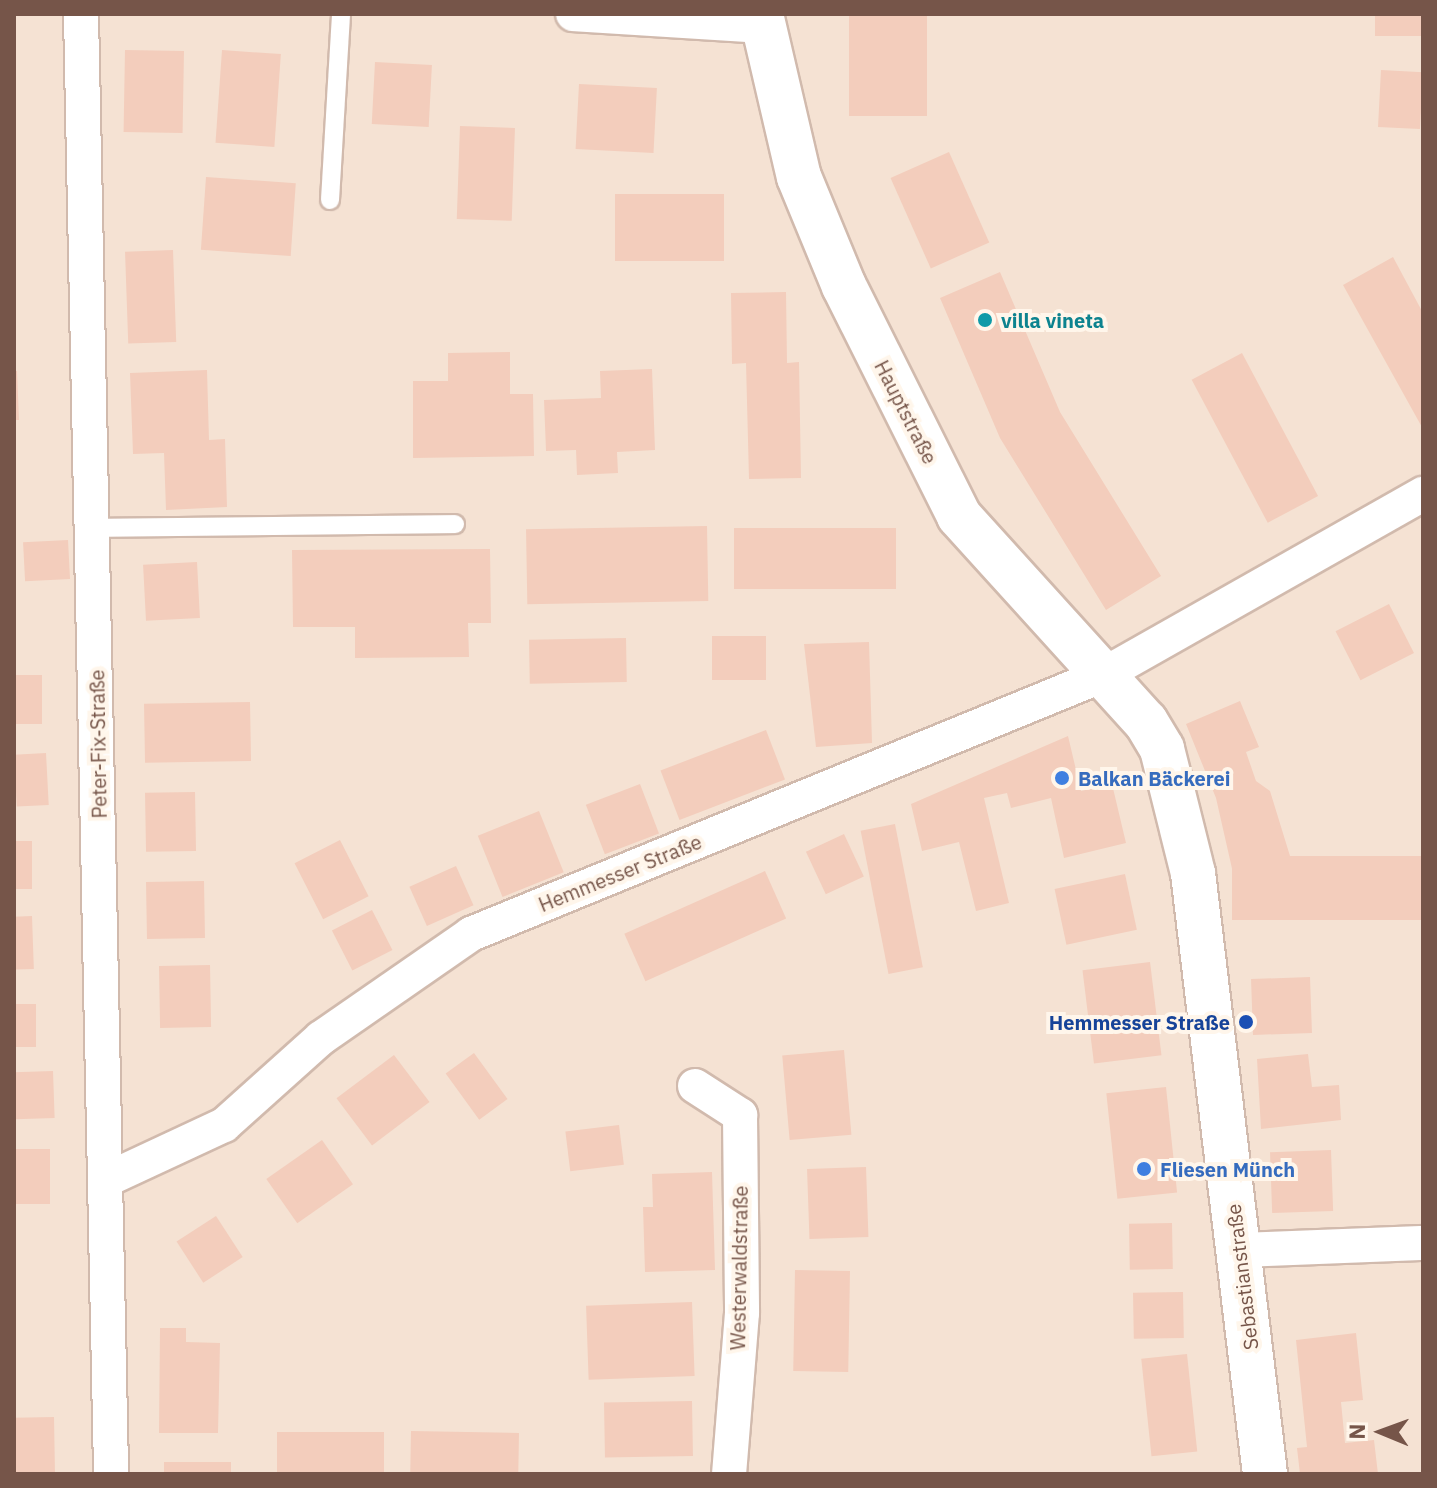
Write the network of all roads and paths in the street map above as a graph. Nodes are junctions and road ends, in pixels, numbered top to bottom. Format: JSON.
{"nodes":[{"id":1,"x":81,"y":14,"type":"edge"},
{"id":2,"x":341,"y":14,"type":"edge"},
{"id":3,"x":573,"y":14,"type":"edge"},
{"id":4,"x":762,"y":20,"type":"edge"},
{"id":5,"x":330,"y":200,"type":"dead end"},
{"id":6,"x":1423,"y":494,"type":"edge"},
{"id":7,"x":455,"y":524,"type":"dead end"},
{"id":8,"x":92,"y":528,"type":"junction"},
{"id":9,"x":1103,"y":675,"type":"junction"},
{"id":10,"x":1162,"y":749,"type":"joint"},
{"id":11,"x":695,"y":1086,"type":"dead end"},
{"id":12,"x":108,"y":1179,"type":"junction"},
{"id":13,"x":1423,"y":1243,"type":"edge"},
{"id":14,"x":1239,"y":1250,"type":"junction"},
{"id":15,"x":111,"y":1474,"type":"edge"},
{"id":16,"x":729,"y":1474,"type":"edge"},
{"id":17,"x":1265,"y":1474,"type":"edge"}],
"edges":[{"from":1,"to":8,"type":"street","name":"Peter-Fix-Straße"},
{"from":2,"to":5,"type":"lane"},
{"from":3,"to":4,"type":"street"},
{"from":4,"to":9,"type":"street","name":"Hauptstraße"},
{"from":6,"to":9,"type":"street","name":"Hemmesser Straße"},
{"from":7,"to":8,"type":"lane"},
{"from":8,"to":12,"type":"street","name":"Peter-Fix-Straße"},
{"from":9,"to":10,"type":"street","name":"Hauptstraße"},
{"from":9,"to":12,"type":"street","name":"Hemmesser Straße"},
{"from":10,"to":14,"type":"street","name":"Sebastianstraße"},
{"from":11,"to":16,"type":"street","name":"Westerwaldstraße"},
{"from":12,"to":15,"type":"street","name":"Peter-Fix-Straße"},
{"from":13,"to":14,"type":"street"},
{"from":14,"to":17,"type":"street","name":"Sebastianstraße"}]}
